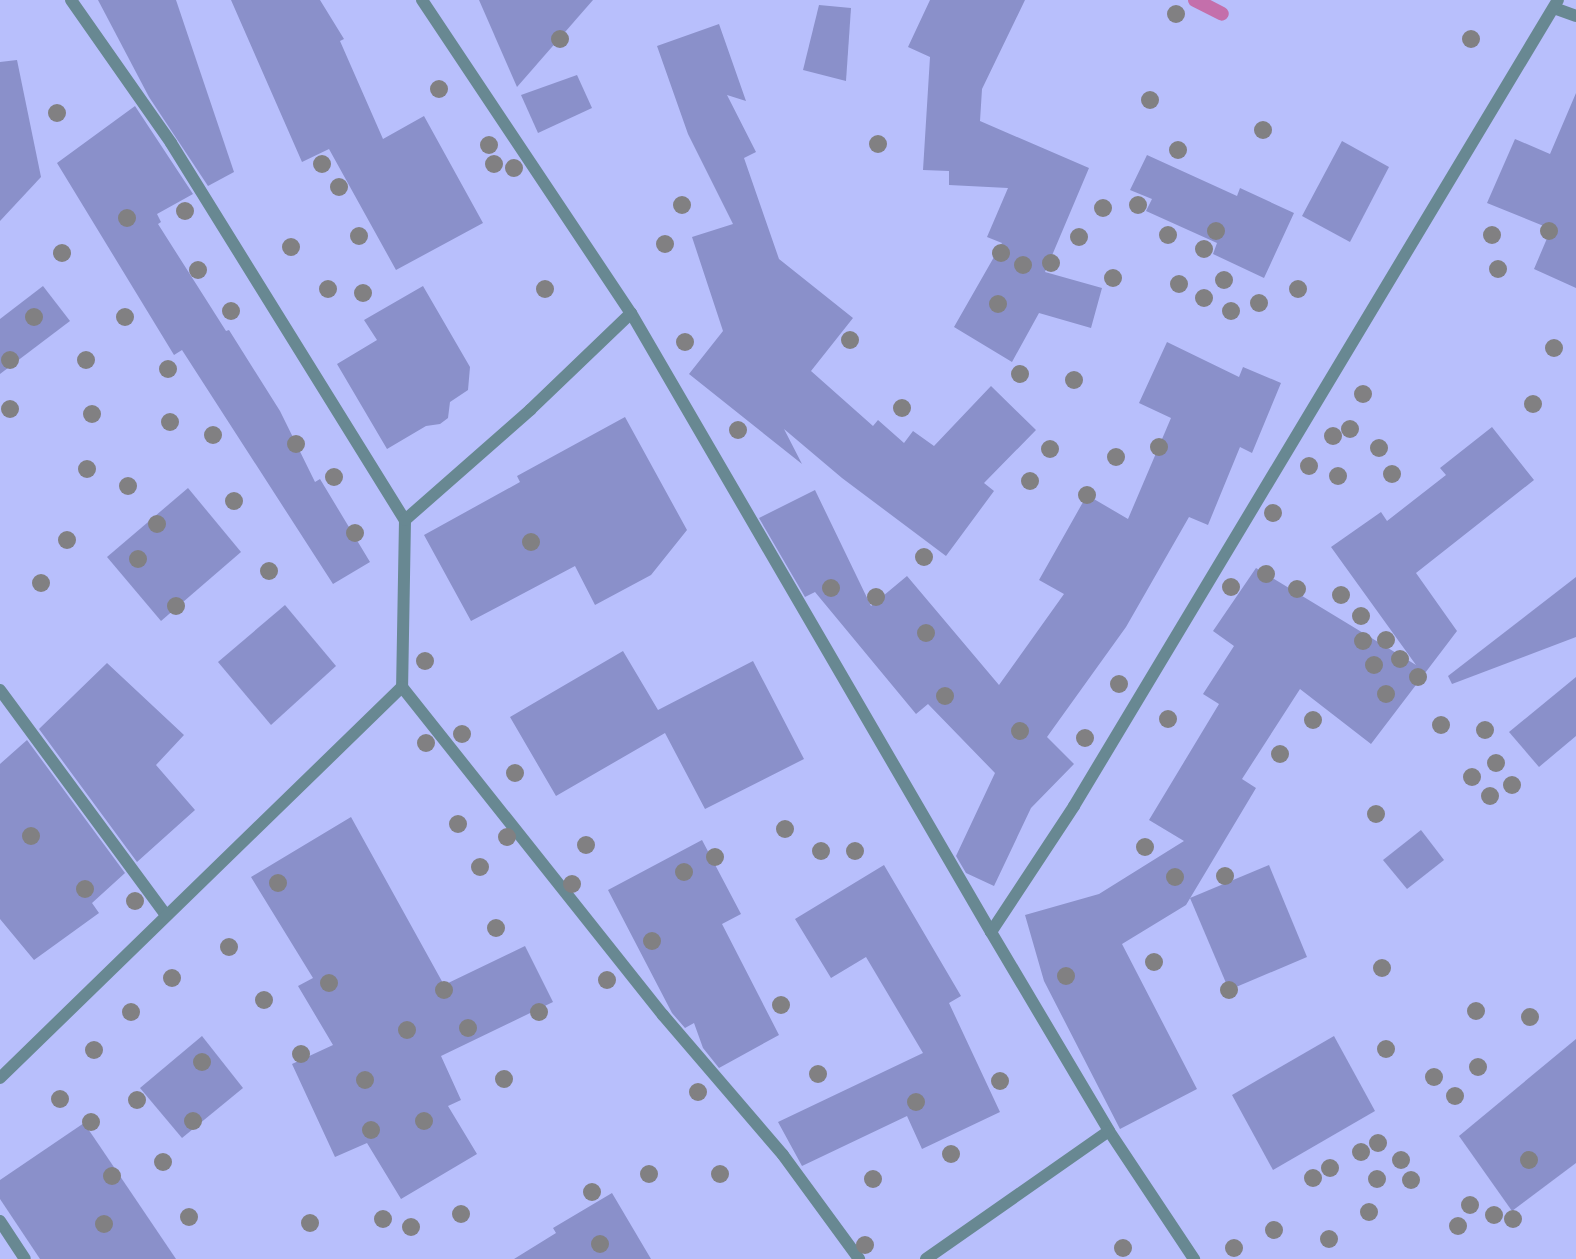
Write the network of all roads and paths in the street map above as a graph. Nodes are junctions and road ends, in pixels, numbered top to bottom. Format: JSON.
{"nodes":[{"id":1,"x":71,"y":0,"type":"edge"},
{"id":2,"x":422,"y":0,"type":"edge"},
{"id":3,"x":1556,"y":4,"type":"edge"},
{"id":4,"x":1576,"y":16,"type":"edge"},
{"id":5,"x":631,"y":313,"type":"junction"},
{"id":6,"x":405,"y":520,"type":"junction"},
{"id":7,"x":402,"y":687,"type":"junction"},
{"id":8,"x":0,"y":690,"type":"edge"},
{"id":9,"x":166,"y":915,"type":"junction"},
{"id":10,"x":991,"y":932,"type":"junction"},
{"id":11,"x":0,"y":1078,"type":"edge"},
{"id":12,"x":1109,"y":1131,"type":"junction"},
{"id":13,"x":0,"y":1221,"type":"edge"},
{"id":14,"x":26,"y":1259,"type":"edge"},
{"id":15,"x":859,"y":1259,"type":"edge"},
{"id":16,"x":926,"y":1259,"type":"edge"},
{"id":17,"x":1194,"y":1259,"type":"edge"}],
"edges":[{"from":1,"to":6,"type":"street"},
{"from":2,"to":5,"type":"street"},
{"from":3,"to":4,"type":"street"},
{"from":3,"to":10,"type":"street"},
{"from":5,"to":6,"type":"street"},
{"from":5,"to":10,"type":"street"},
{"from":6,"to":7,"type":"street"},
{"from":7,"to":9,"type":"street"},
{"from":7,"to":15,"type":"street"},
{"from":8,"to":9,"type":"street"},
{"from":9,"to":11,"type":"street"},
{"from":10,"to":12,"type":"street"},
{"from":12,"to":16,"type":"street"},
{"from":12,"to":17,"type":"street"},
{"from":13,"to":14,"type":"street"}]}
